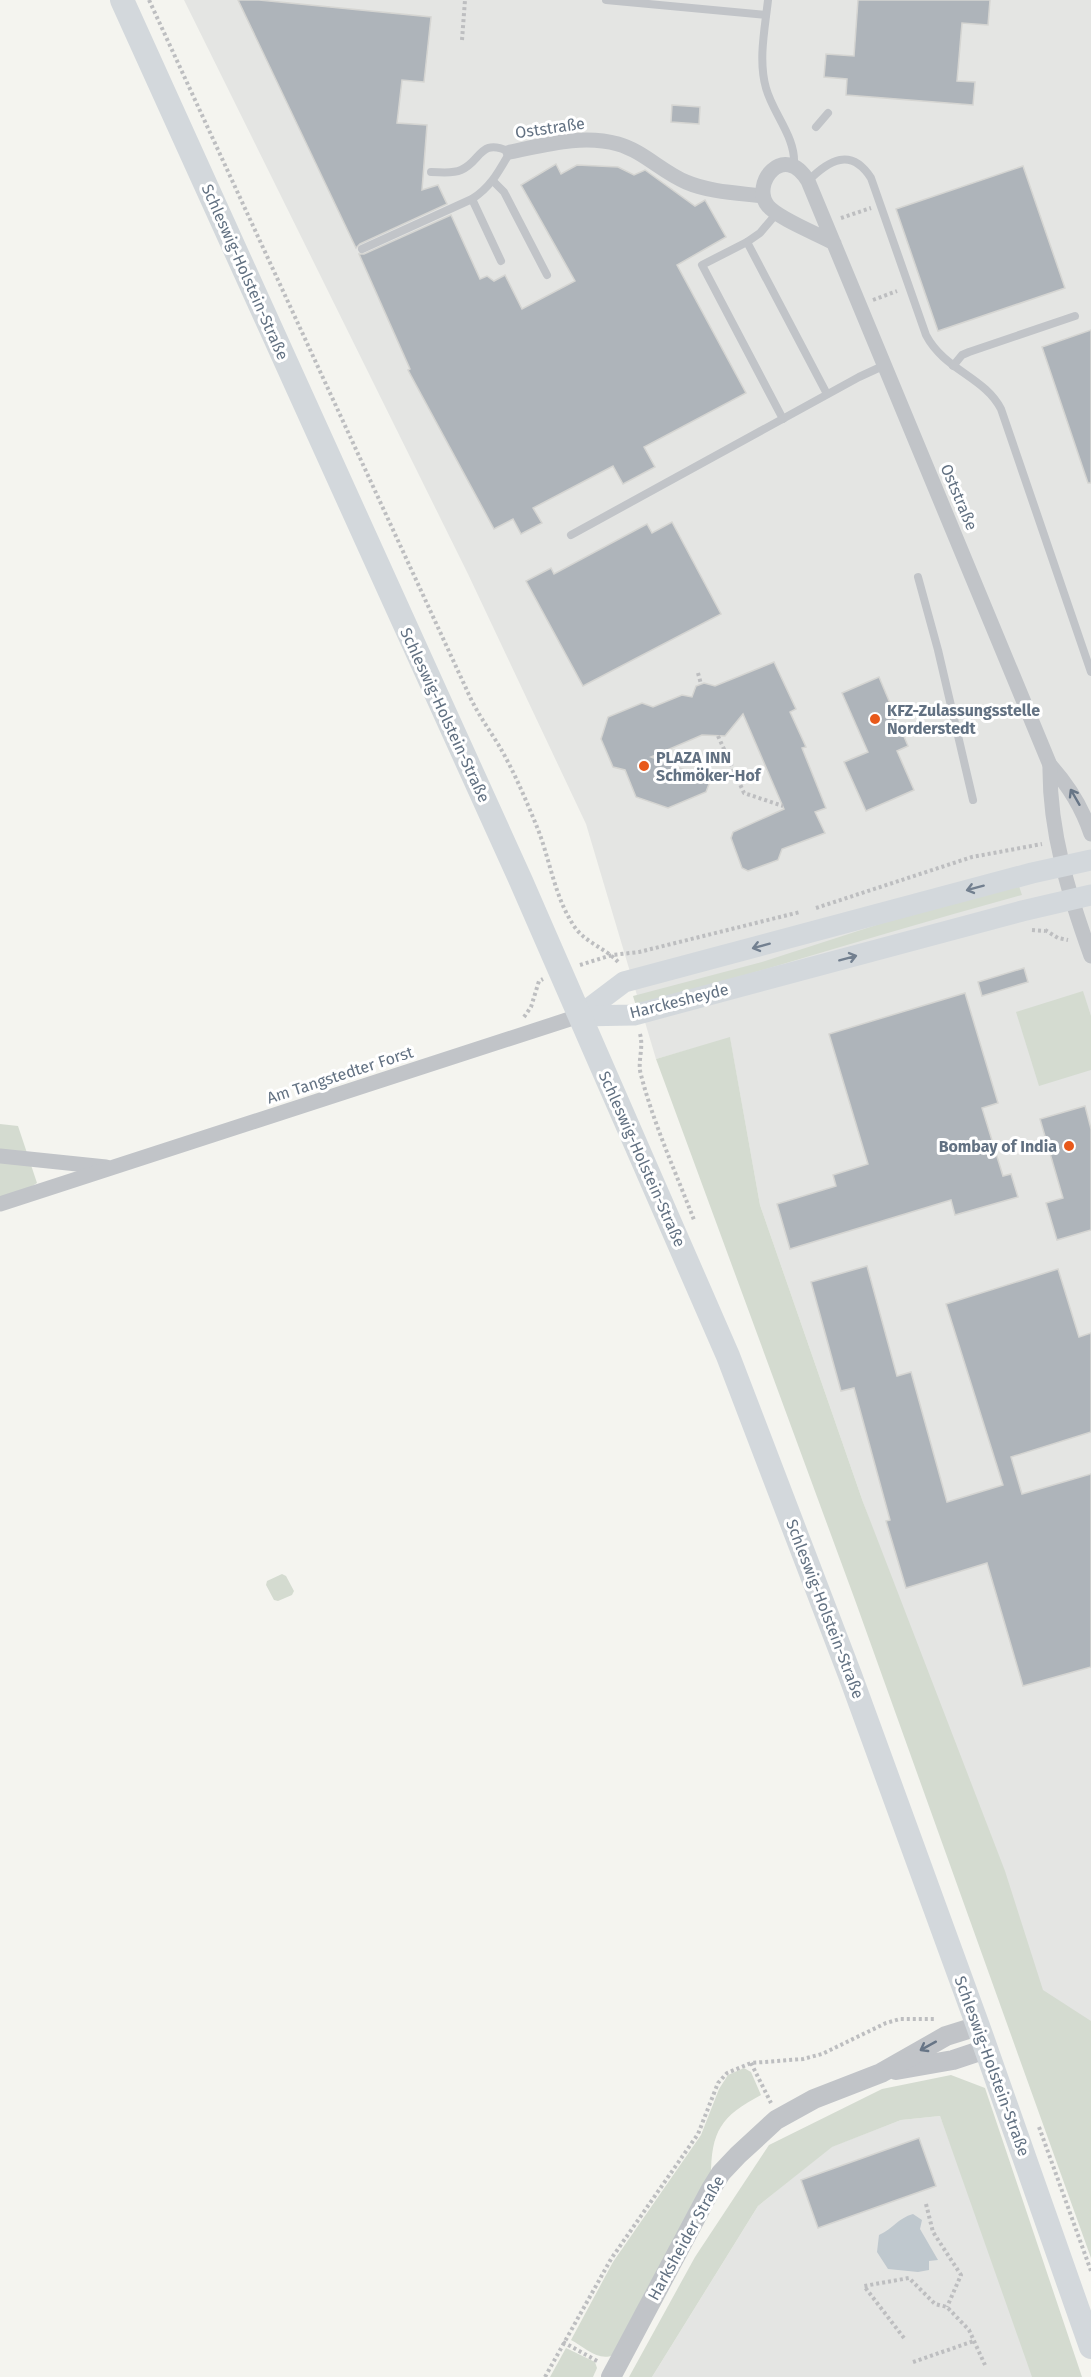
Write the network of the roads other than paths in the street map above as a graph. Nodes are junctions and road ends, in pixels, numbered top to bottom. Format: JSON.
{"nodes":[{"id":1,"x":122,"y":0,"type":"edge"},
{"id":2,"x":606,"y":0,"type":"edge"},
{"id":3,"x":768,"y":0,"type":"edge"},
{"id":4,"x":766,"y":15,"type":"junction"},
{"id":5,"x":828,"y":113,"type":"dead end"},
{"id":6,"x":816,"y":127,"type":"dead end"},
{"id":7,"x":510,"y":152,"type":"junction"},
{"id":8,"x":794,"y":165,"type":"junction"},
{"id":9,"x":431,"y":172,"type":"dead end"},
{"id":10,"x":494,"y":181,"type":"junction"},
{"id":11,"x":808,"y":181,"type":"junction"},
{"id":12,"x":763,"y":196,"type":"junction"},
{"id":13,"x":472,"y":199,"type":"junction"},
{"id":14,"x":777,"y":213,"type":"junction"},
{"id":15,"x":747,"y":242,"type":"junction"},
{"id":16,"x":834,"y":243,"type":"junction"},
{"id":17,"x":362,"y":249,"type":"dead end"},
{"id":18,"x":501,"y":261,"type":"dead end"},
{"id":19,"x":547,"y":274,"type":"dead end"},
{"id":20,"x":1075,"y":316,"type":"dead end"},
{"id":21,"x":885,"y":365,"type":"junction"},
{"id":22,"x":953,"y":366,"type":"junction"},
{"id":23,"x":827,"y":394,"type":"junction"},
{"id":24,"x":783,"y":419,"type":"junction"},
{"id":25,"x":571,"y":536,"type":"dead end"},
{"id":26,"x":918,"y":577,"type":"dead end"},
{"id":27,"x":1091,"y":672,"type":"edge"},
{"id":28,"x":1050,"y":765,"type":"junction"},
{"id":29,"x":973,"y":800,"type":"dead end"},
{"id":30,"x":1091,"y":834,"type":"edge"},
{"id":31,"x":1091,"y":860,"type":"edge"},
{"id":32,"x":1064,"y":866,"type":"junction"},
{"id":33,"x":1081,"y":897,"type":"edge"},
{"id":34,"x":1091,"y":956,"type":"edge"},
{"id":35,"x":579,"y":1016,"type":"junction"},
{"id":36,"x":0,"y":1156,"type":"edge"},
{"id":37,"x":112,"y":1168,"type":"junction"},
{"id":38,"x":0,"y":1204,"type":"edge"},
{"id":39,"x":978,"y":2026,"type":"junction"},
{"id":40,"x":986,"y":2049,"type":"junction"},
{"id":41,"x":881,"y":2073,"type":"junction"},
{"id":42,"x":1091,"y":2347,"type":"edge"},
{"id":43,"x":606,"y":2373,"type":"edge"}],
"edges":[{"from":1,"to":35,"type":"main road","name":"Schleswig-Holstein-Straße"},
{"from":2,"to":4,"type":"lane"},
{"from":3,"to":4,"type":"lane"},
{"from":4,"to":8,"type":"lane"},
{"from":5,"to":6,"type":"lane"},
{"from":7,"to":9,"type":"lane"},
{"from":7,"to":10,"type":"lane"},
{"from":7,"to":12,"type":"street","name":"Oststraße"},
{"from":8,"to":11,"type":"street","name":"Oststraße"},
{"from":8,"to":12,"type":"street"},
{"from":10,"to":13,"type":"lane"},
{"from":10,"to":19,"type":"lane"},
{"from":11,"to":16,"type":"street","name":"Oststraße"},
{"from":11,"to":22,"type":"lane"},
{"from":12,"to":14,"type":"street"},
{"from":13,"to":17,"type":"lane"},
{"from":13,"to":18,"type":"lane"},
{"from":14,"to":15,"type":"lane"},
{"from":14,"to":16,"type":"street"},
{"from":15,"to":23,"type":"lane"},
{"from":15,"to":24,"type":"lane"},
{"from":16,"to":21,"type":"street","name":"Oststraße"},
{"from":20,"to":22,"type":"lane"},
{"from":21,"to":23,"type":"lane"},
{"from":21,"to":28,"type":"street","name":"Oststraße"},
{"from":22,"to":27,"type":"lane"},
{"from":23,"to":24,"type":"lane"},
{"from":24,"to":25,"type":"lane"},
{"from":26,"to":29,"type":"lane"},
{"from":30,"to":28,"type":"street","name":"Oststraße","one_way":true},
{"from":28,"to":32,"type":"street","name":"Oststraße"},
{"from":31,"to":32,"type":"main road","name":"Harckesheyde"},
{"from":32,"to":33,"type":"street","name":"Oststraße"},
{"from":32,"to":35,"type":"main road","name":"Harckesheyde","one_way":true},
{"from":33,"to":34,"type":"street","name":"Oststraße"},
{"from":35,"to":33,"type":"main road","name":"Harckesheyde","one_way":true},
{"from":35,"to":37,"type":"street","name":"Am Tangstedter Forst"},
{"from":35,"to":39,"type":"main road","name":"Schleswig-Holstein-Straße"},
{"from":36,"to":37,"type":"street","name":"Am Tangstedter Forst"},
{"from":37,"to":38,"type":"street","name":"Am Tangstedter Forst"},
{"from":39,"to":40,"type":"main road","name":"Schleswig-Holstein-Straße"},
{"from":39,"to":41,"type":"street","name":"Harksheider Straße","one_way":true},
{"from":40,"to":41,"type":"street","name":"Harksheider Straße"},
{"from":40,"to":42,"type":"main road","name":"Schleswig-Holstein-Straße"},
{"from":41,"to":43,"type":"street","name":"Harksheider Straße"}]}
